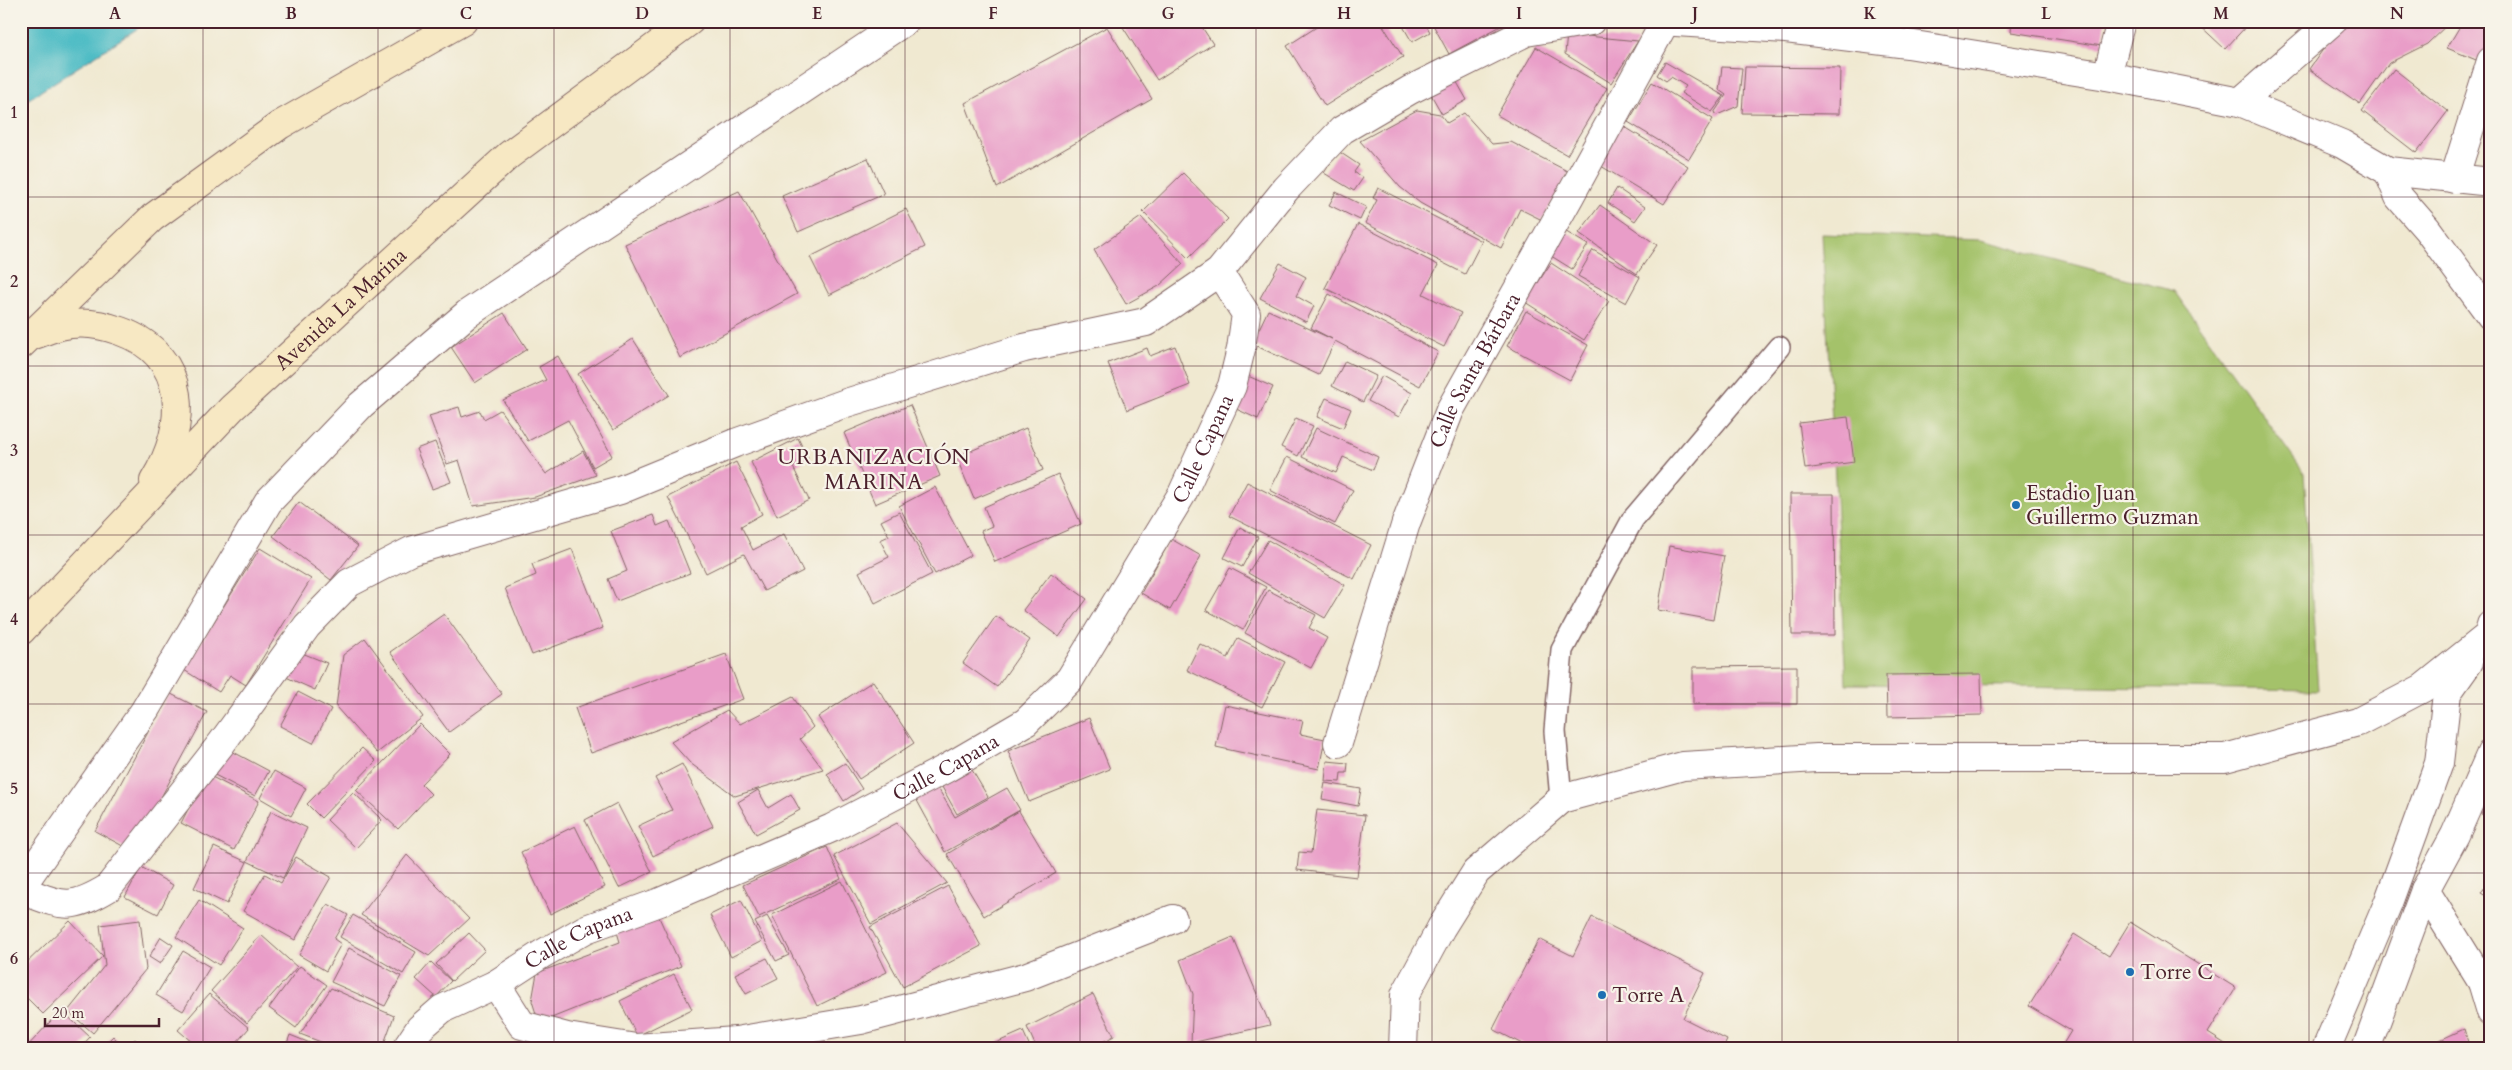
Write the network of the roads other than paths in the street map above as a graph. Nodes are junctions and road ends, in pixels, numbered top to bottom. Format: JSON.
{"nodes":[{"id":1,"x":463,"y":21,"type":"edge"},
{"id":2,"x":690,"y":21,"type":"edge"},
{"id":3,"x":905,"y":21,"type":"edge"},
{"id":4,"x":1591,"y":21,"type":"edge"},
{"id":5,"x":1660,"y":21,"type":"edge"},
{"id":6,"x":2121,"y":21,"type":"edge"},
{"id":7,"x":2333,"y":21,"type":"edge"},
{"id":8,"x":1665,"y":22,"type":"edge"},
{"id":9,"x":2491,"y":61,"type":"edge"},
{"id":10,"x":2107,"y":76,"type":"junction"},
{"id":11,"x":2240,"y":102,"type":"junction"},
{"id":12,"x":2388,"y":172,"type":"junction"},
{"id":13,"x":2454,"y":179,"type":"junction"},
{"id":14,"x":2491,"y":182,"type":"edge"},
{"id":15,"x":1219,"y":272,"type":"junction"},
{"id":16,"x":2491,"y":316,"type":"edge"},
{"id":17,"x":25,"y":341,"type":"edge"},
{"id":18,"x":1779,"y":347,"type":"dead end"},
{"id":19,"x":136,"y":510,"type":"junction"},
{"id":20,"x":21,"y":631,"type":"edge"},
{"id":21,"x":2490,"y":633,"type":"edge"},
{"id":22,"x":1338,"y":743,"type":"dead end"},
{"id":23,"x":2491,"y":753,"type":"edge"},
{"id":24,"x":1561,"y":800,"type":"junction"},
{"id":25,"x":21,"y":888,"type":"edge"},
{"id":26,"x":2425,"y":890,"type":"junction"},
{"id":27,"x":1173,"y":919,"type":"dead end"},
{"id":28,"x":496,"y":984,"type":"junction"},
{"id":29,"x":2486,"y":985,"type":"edge"},
{"id":30,"x":2491,"y":1012,"type":"edge"},
{"id":31,"x":406,"y":1049,"type":"edge"},
{"id":32,"x":1403,"y":1049,"type":"edge"},
{"id":33,"x":2326,"y":1049,"type":"edge"},
{"id":34,"x":2366,"y":1049,"type":"edge"}],
"edges":[{"from":1,"to":17,"type":"main road"},
{"from":2,"to":19,"type":"main road","name":"Avenida La Marina"},
{"from":3,"to":25,"type":"street"},
{"from":4,"to":15,"type":"street"},
{"from":5,"to":8,"type":"street"},
{"from":6,"to":10,"type":"street"},
{"from":7,"to":11,"type":"street"},
{"from":8,"to":10,"type":"street"},
{"from":8,"to":22,"type":"street","name":"Calle Santa Bárbara"},
{"from":9,"to":13,"type":"street"},
{"from":10,"to":11,"type":"street"},
{"from":11,"to":12,"type":"street"},
{"from":12,"to":13,"type":"street"},
{"from":12,"to":16,"type":"street"},
{"from":13,"to":14,"type":"street"},
{"from":15,"to":25,"type":"street"},
{"from":15,"to":28,"type":"street","name":"Calle Capana"},
{"from":17,"to":19,"type":"main road"},
{"from":18,"to":24,"type":"lane"},
{"from":19,"to":20,"type":"main road","name":"Avenida La Marina"},
{"from":21,"to":24,"type":"street"},
{"from":21,"to":33,"type":"street"},
{"from":23,"to":26,"type":"street"},
{"from":24,"to":32,"type":"street"},
{"from":26,"to":29,"type":"street"},
{"from":26,"to":34,"type":"street"},
{"from":27,"to":28,"type":"street"},
{"from":28,"to":31,"type":"street","name":"Calle Capana"},
{"from":29,"to":30,"type":"street"}]}
